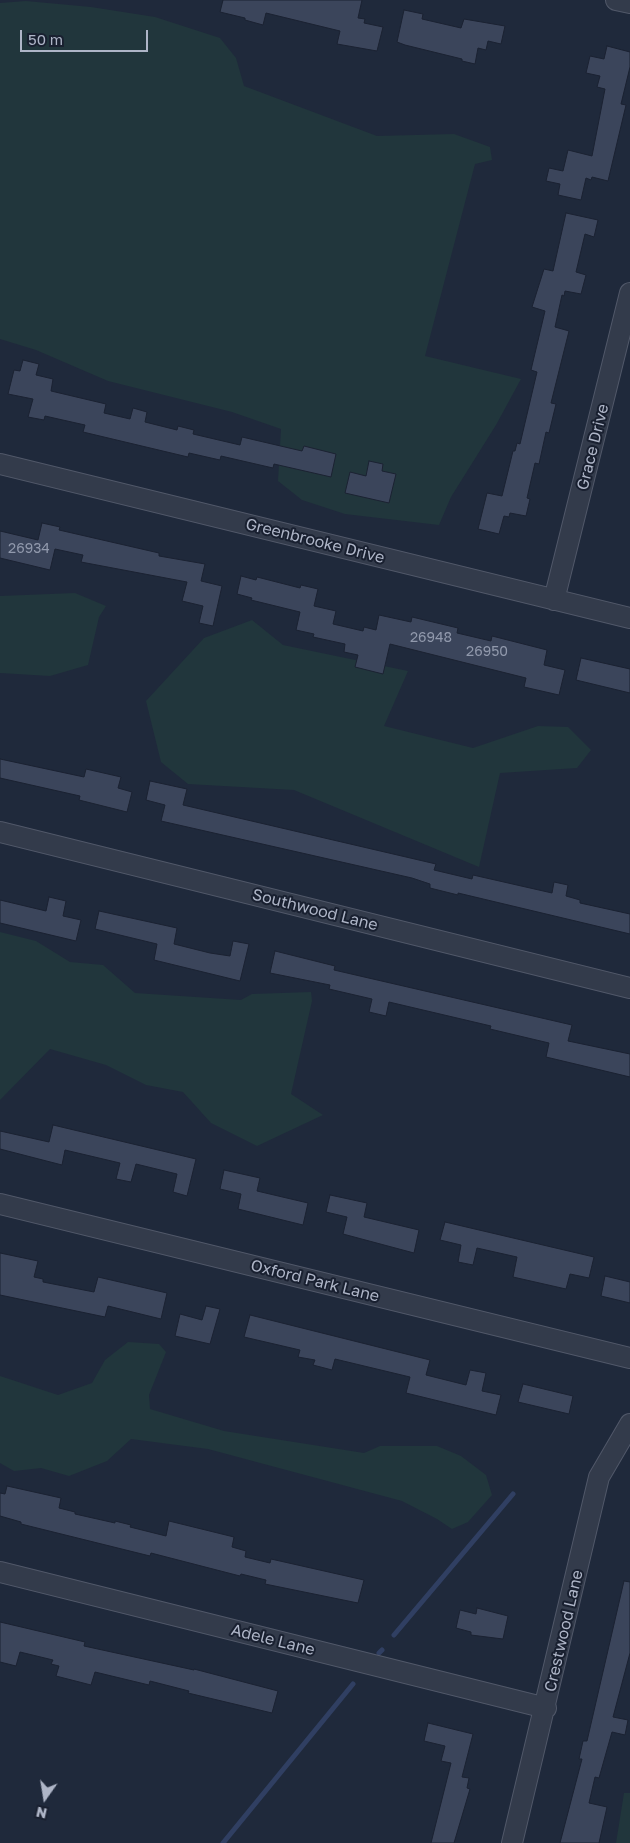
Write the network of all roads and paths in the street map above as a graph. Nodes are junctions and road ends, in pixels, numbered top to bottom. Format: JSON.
{"nodes":[{"id":1,"x":616,"y":0,"type":"edge"},
{"id":2,"x":630,"y":3,"type":"edge"},
{"id":3,"x":630,"y":293,"type":"edge"},
{"id":4,"x":0,"y":464,"type":"edge"},
{"id":5,"x":554,"y":600,"type":"junction"},
{"id":6,"x":630,"y":618,"type":"edge"},
{"id":7,"x":0,"y":832,"type":"edge"},
{"id":8,"x":630,"y":988,"type":"edge"},
{"id":9,"x":0,"y":1204,"type":"edge"},
{"id":10,"x":630,"y":1358,"type":"edge"},
{"id":11,"x":630,"y":1424,"type":"edge"},
{"id":12,"x":0,"y":1572,"type":"edge"},
{"id":13,"x":546,"y":1708,"type":"junction"},
{"id":14,"x":512,"y":1843,"type":"edge"}],
"edges":[{"from":1,"to":2,"type":"street"},
{"from":3,"to":5,"type":"street","name":"Grace Drive"},
{"from":4,"to":5,"type":"street","name":"Greenbrooke Drive"},
{"from":5,"to":6,"type":"street","name":"Greenbrooke Drive"},
{"from":7,"to":8,"type":"street","name":"Southwood Lane"},
{"from":9,"to":10,"type":"street","name":"Oxford Park Lane"},
{"from":11,"to":13,"type":"street","name":"Crestwood Lane"},
{"from":12,"to":13,"type":"street","name":"Adele Lane"},
{"from":13,"to":14,"type":"street","name":"Crestwood Lane"}]}
